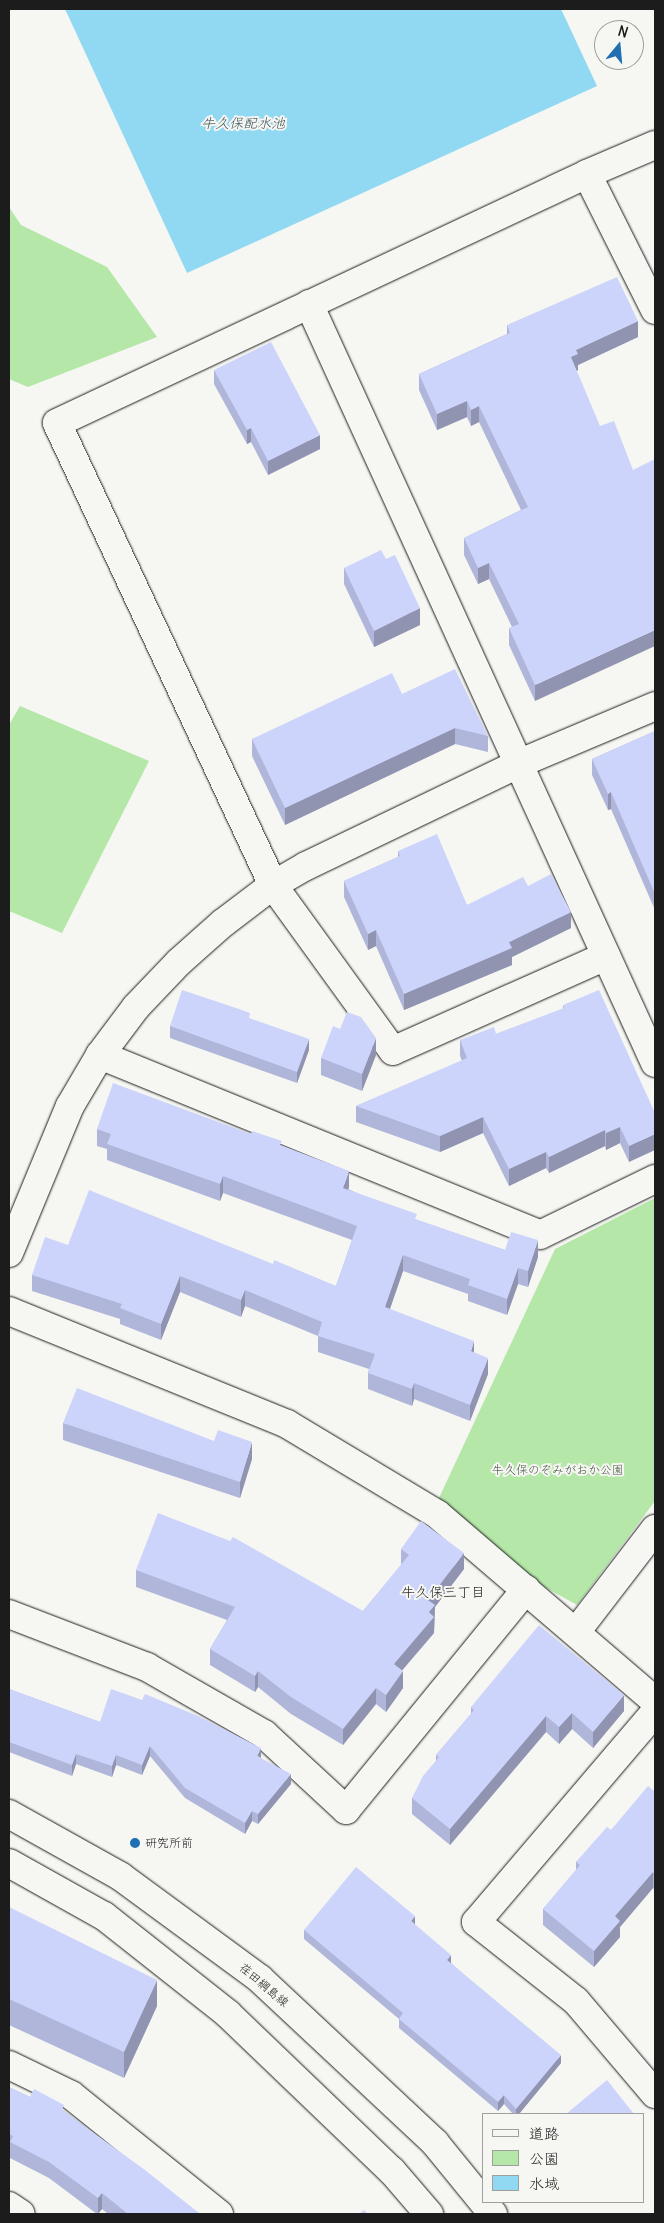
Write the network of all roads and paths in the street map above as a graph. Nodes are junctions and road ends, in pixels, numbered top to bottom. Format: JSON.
{"nodes":[{"id":1,"x":655,"y":145,"type":"edge"},
{"id":2,"x":588,"y":174,"type":"junction"},
{"id":3,"x":308,"y":304,"type":"junction"},
{"id":4,"x":655,"y":310,"type":"edge"},
{"id":5,"x":655,"y":706,"type":"edge"},
{"id":6,"x":518,"y":764,"type":"junction"},
{"id":7,"x":273,"y":885,"type":"junction"},
{"id":8,"x":606,"y":956,"type":"junction"},
{"id":9,"x":100,"y":1055,"type":"junction"},
{"id":10,"x":655,"y":1063,"type":"edge"},
{"id":11,"x":655,"y":1179,"type":"edge"},
{"id":12,"x":9,"y":1253,"type":"edge"},
{"id":13,"x":9,"y":1312,"type":"edge"},
{"id":14,"x":655,"y":1529,"type":"edge"},
{"id":15,"x":526,"y":1590,"type":"junction"},
{"id":16,"x":9,"y":1614,"type":"edge"},
{"id":17,"x":576,"y":1632,"type":"junction"},
{"id":18,"x":655,"y":1701,"type":"edge"},
{"id":19,"x":655,"y":1712,"type":"edge"},
{"id":20,"x":9,"y":1814,"type":"edge"},
{"id":21,"x":9,"y":1863,"type":"edge"},
{"id":22,"x":9,"y":2064,"type":"edge"},
{"id":23,"x":655,"y":2094,"type":"edge"},
{"id":24,"x":482,"y":2201,"type":"edge"},
{"id":25,"x":484,"y":2203,"type":"edge"},
{"id":26,"x":9,"y":2206,"type":"edge"},
{"id":27,"x":22,"y":2214,"type":"edge"},
{"id":28,"x":219,"y":2214,"type":"edge"},
{"id":29,"x":429,"y":2214,"type":"edge"},
{"id":30,"x":493,"y":2214,"type":"edge"}],
"edges":[{"from":1,"to":2,"type":"street"},
{"from":2,"to":3,"type":"street"},
{"from":2,"to":4,"type":"street"},
{"from":3,"to":6,"type":"street"},
{"from":3,"to":7,"type":"street"},
{"from":5,"to":6,"type":"street"},
{"from":6,"to":7,"type":"street"},
{"from":6,"to":8,"type":"street"},
{"from":7,"to":8,"type":"street"},
{"from":7,"to":9,"type":"street"},
{"from":8,"to":10,"type":"street"},
{"from":9,"to":11,"type":"street"},
{"from":9,"to":12,"type":"street"},
{"from":13,"to":15,"type":"street"},
{"from":14,"to":17,"type":"street"},
{"from":15,"to":16,"type":"street"},
{"from":15,"to":17,"type":"street"},
{"from":17,"to":18,"type":"street"},
{"from":19,"to":23,"type":"street"},
{"from":20,"to":24,"type":"street","name":"荏田綱島線"},
{"from":21,"to":29,"type":"street"},
{"from":22,"to":28,"type":"street"},
{"from":25,"to":30,"type":"street","name":"荏田綱島線"},
{"from":26,"to":27,"type":"street"}]}
